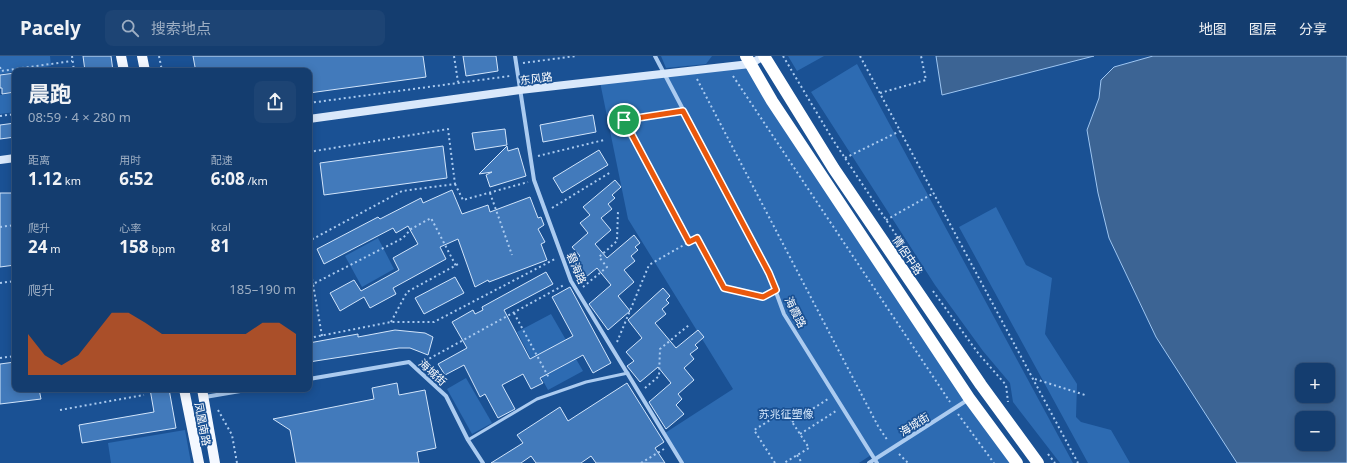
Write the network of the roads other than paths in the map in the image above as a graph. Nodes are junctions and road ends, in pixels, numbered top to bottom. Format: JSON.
{"nodes":[{"id":1,"x":121,"y":56,"type":"edge"},
{"id":2,"x":142,"y":56,"type":"edge"},
{"id":3,"x":515,"y":56,"type":"edge"},
{"id":4,"x":655,"y":56,"type":"edge"},
{"id":5,"x":764,"y":56,"type":"edge"},
{"id":6,"x":748,"y":60,"type":"edge"},
{"id":7,"x":123,"y":68,"type":"edge"},
{"id":8,"x":144,"y":68,"type":"edge"},
{"id":9,"x":663,"y":74,"type":"junction"},
{"id":10,"x":520,"y":90,"type":"junction"},
{"id":11,"x":312,"y":120,"type":"edge"},
{"id":12,"x":12,"y":158,"type":"edge"},
{"id":13,"x":0,"y":160,"type":"edge"},
{"id":14,"x":628,"y":373,"type":"junction"},
{"id":15,"x":312,"y":378,"type":"edge"},
{"id":16,"x":185,"y":392,"type":"edge"},
{"id":17,"x":234,"y":392,"type":"edge"},
{"id":18,"x":203,"y":393,"type":"edge"},
{"id":19,"x":969,"y":398,"type":"junction"},
{"id":20,"x":468,"y":440,"type":"junction"},
{"id":21,"x":876,"y":461,"type":"edge"},
{"id":22,"x":199,"y":463,"type":"edge"},
{"id":23,"x":215,"y":463,"type":"edge"},
{"id":24,"x":483,"y":463,"type":"edge"},
{"id":25,"x":682,"y":463,"type":"edge"},
{"id":26,"x":869,"y":463,"type":"edge"},
{"id":27,"x":1017,"y":463,"type":"edge"},
{"id":28,"x":1038,"y":463,"type":"edge"}],
"edges":[{"from":1,"to":7,"type":"main road"},
{"from":2,"to":8,"type":"main road"},
{"from":3,"to":10,"type":"street","name":"碧海路"},
{"from":4,"to":9,"type":"street","name":"海霞路"},
{"from":5,"to":6,"type":"street","name":"东风路"},
{"from":5,"to":28,"type":"highway","name":"情侶中路"},
{"from":6,"to":9,"type":"street","name":"东风路"},
{"from":6,"to":19,"type":"highway"},
{"from":9,"to":10,"type":"street","name":"东风路"},
{"from":9,"to":21,"type":"street","name":"海霞路"},
{"from":10,"to":11,"type":"street","name":"东风路"},
{"from":10,"to":14,"type":"street","name":"碧海路"},
{"from":12,"to":13,"type":"street"},
{"from":14,"to":20,"type":"lane"},
{"from":14,"to":25,"type":"street","name":"碧海路"},
{"from":15,"to":20,"type":"street","name":"海城街"},
{"from":16,"to":22,"type":"main road","name":"凤凰南路"},
{"from":17,"to":18,"type":"street"},
{"from":18,"to":23,"type":"main road","name":"凤凰南路"},
{"from":19,"to":21,"type":"street","name":"海城街"},
{"from":19,"to":27,"type":"highway"},
{"from":20,"to":24,"type":"street","name":"海城街"},
{"from":21,"to":26,"type":"street","name":"海城街"}]}
